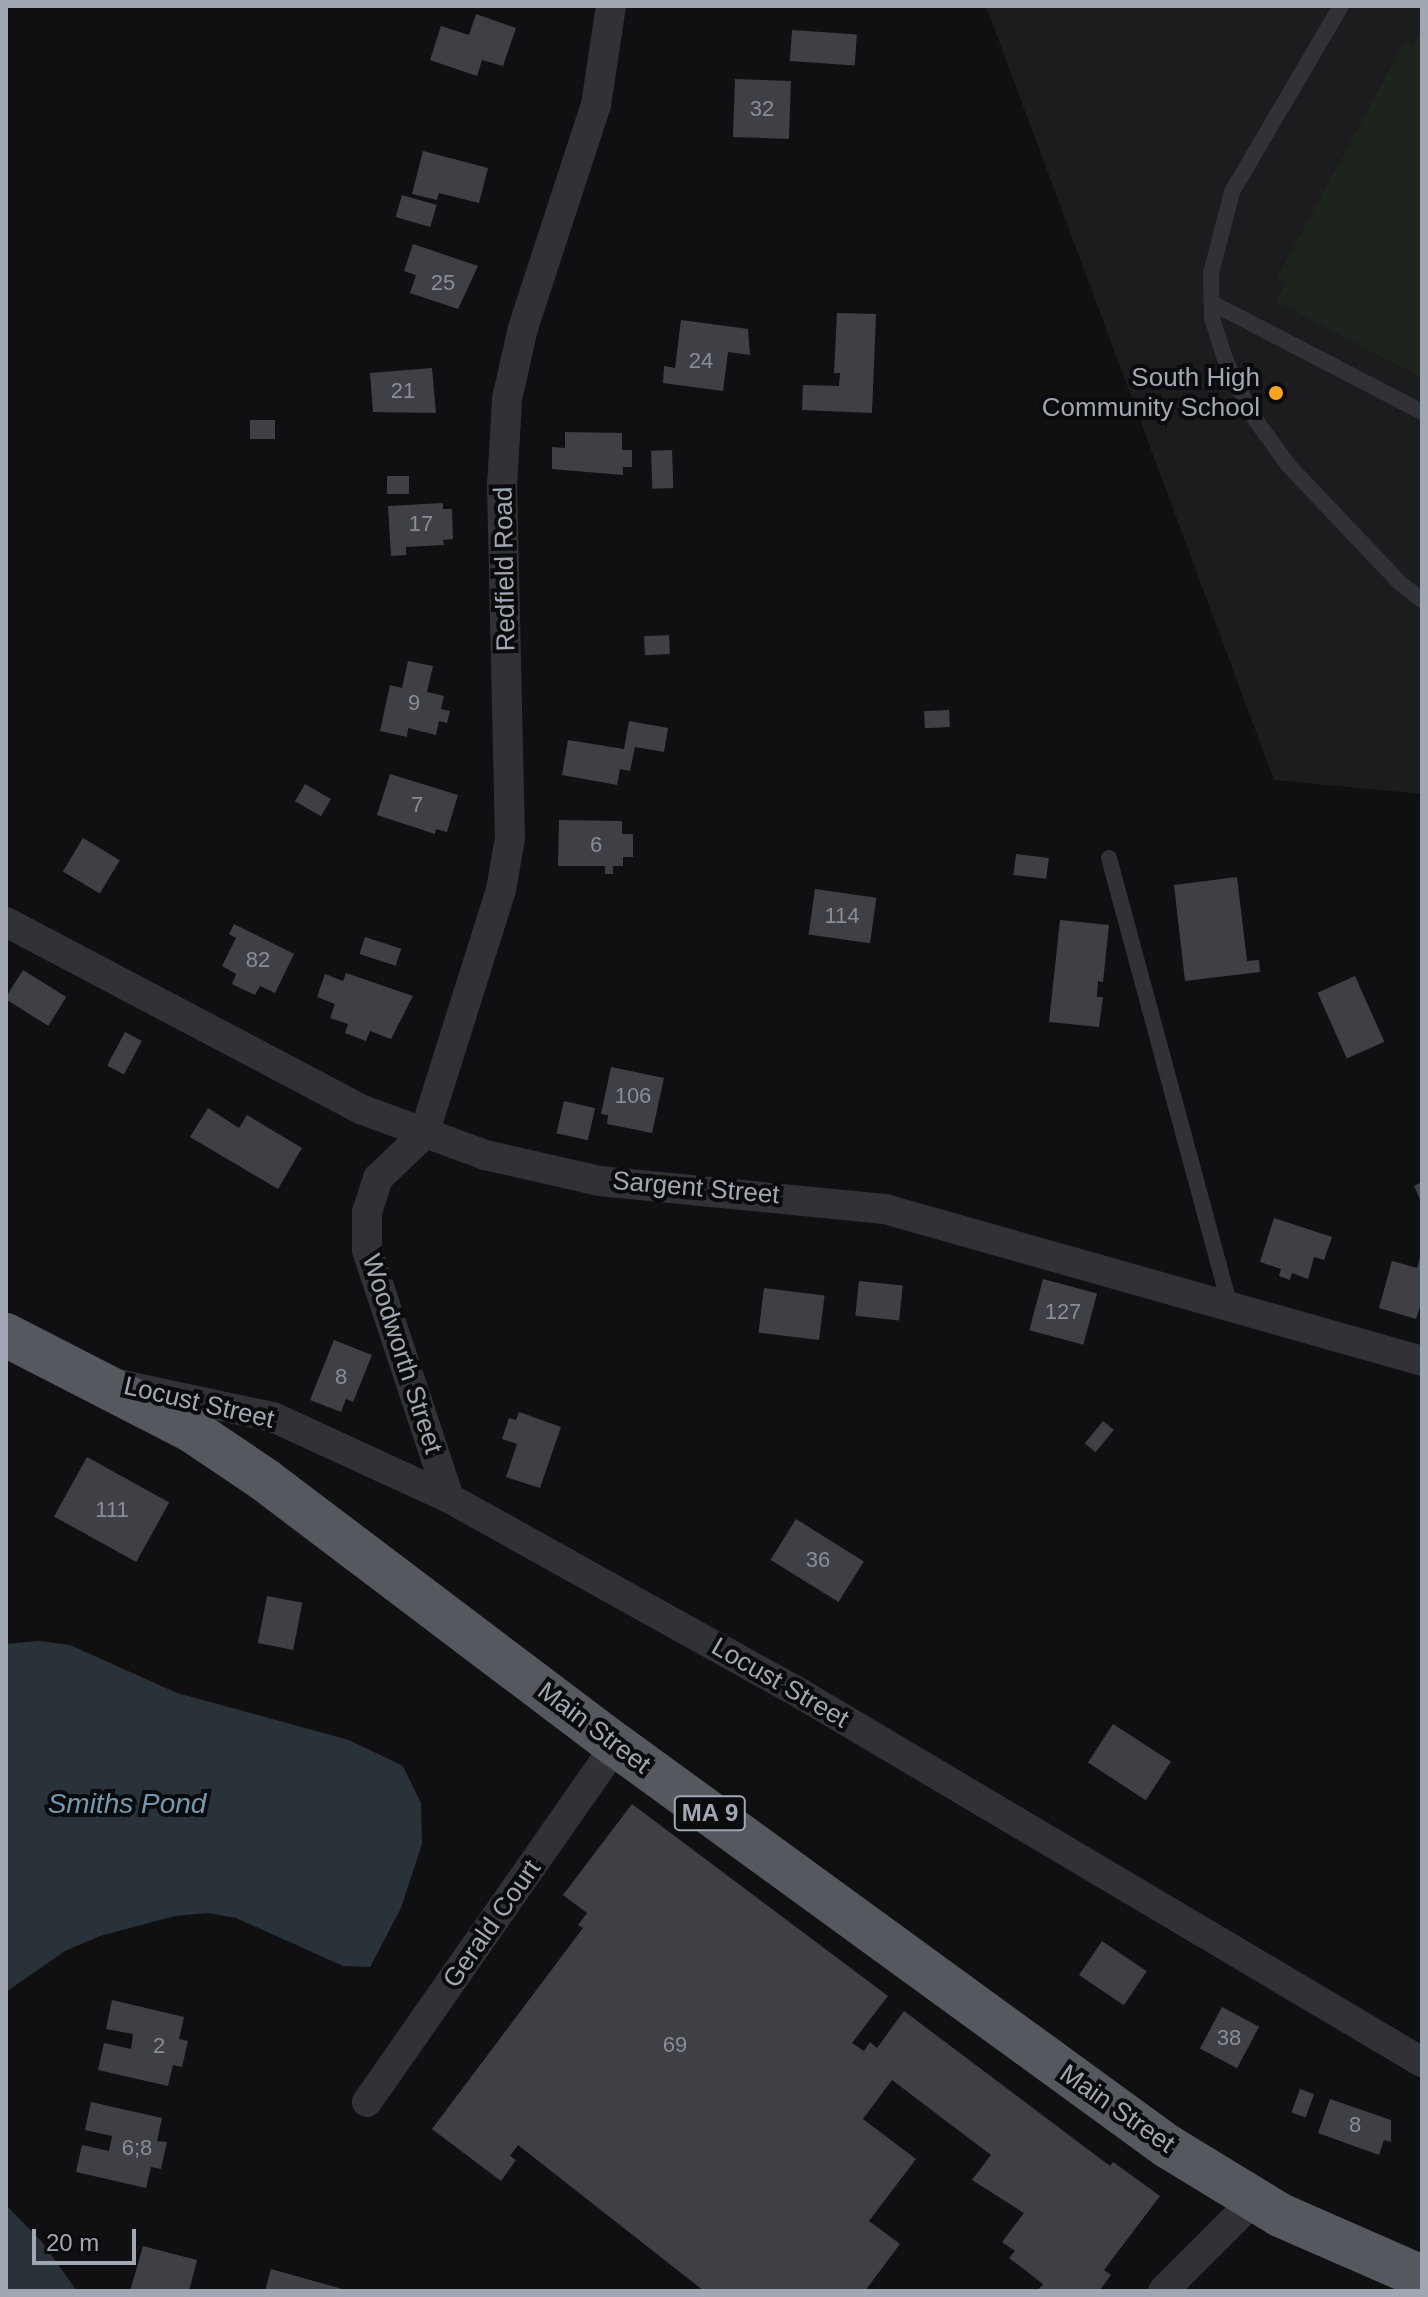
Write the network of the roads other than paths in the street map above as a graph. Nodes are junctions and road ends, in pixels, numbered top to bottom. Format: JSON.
{"nodes":[{"id":1,"x":611,"y":6,"type":"edge"},
{"id":2,"x":1341,"y":6,"type":"edge"},
{"id":3,"x":1212,"y":303,"type":"junction"},
{"id":4,"x":1422,"y":412,"type":"edge"},
{"id":5,"x":1422,"y":600,"type":"edge"},
{"id":6,"x":1109,"y":858,"type":"dead end"},
{"id":7,"x":6,"y":922,"type":"edge"},
{"id":8,"x":424,"y":1134,"type":"junction"},
{"id":9,"x":1235,"y":1309,"type":"junction"},
{"id":10,"x":6,"y":1335,"type":"edge"},
{"id":11,"x":1422,"y":1361,"type":"edge"},
{"id":12,"x":105,"y":1382,"type":"junction"},
{"id":13,"x":449,"y":1498,"type":"junction"},
{"id":14,"x":616,"y":1745,"type":"junction"},
{"id":15,"x":1422,"y":2062,"type":"edge"},
{"id":16,"x":367,"y":2102,"type":"dead end"},
{"id":17,"x":1254,"y":2200,"type":"junction"},
{"id":18,"x":1422,"y":2277,"type":"edge"},
{"id":19,"x":1163,"y":2291,"type":"edge"}],
"edges":[{"from":1,"to":8,"type":"street","name":"Redfield Road"},
{"from":2,"to":3,"type":"lane"},
{"from":3,"to":4,"type":"lane"},
{"from":3,"to":5,"type":"lane"},
{"from":6,"to":9,"type":"lane"},
{"from":7,"to":8,"type":"street","name":"Sargent Street"},
{"from":8,"to":9,"type":"street","name":"Sargent Street"},
{"from":8,"to":13,"type":"street","name":"Woodworth Street"},
{"from":9,"to":11,"type":"street","name":"Sargent Street"},
{"from":10,"to":12,"type":"highway","name":"Main Street","number":"MA 9"},
{"from":12,"to":13,"type":"street","name":"Locust Street"},
{"from":12,"to":14,"type":"highway","name":"Main Street","number":"MA 9"},
{"from":13,"to":15,"type":"street","name":"Locust Street"},
{"from":14,"to":16,"type":"street","name":"Gerald Court"},
{"from":14,"to":17,"type":"highway","name":"Main Street","number":"MA 9"},
{"from":17,"to":18,"type":"highway","name":"Main Street","number":"MA 9"},
{"from":17,"to":19,"type":"street"}]}
